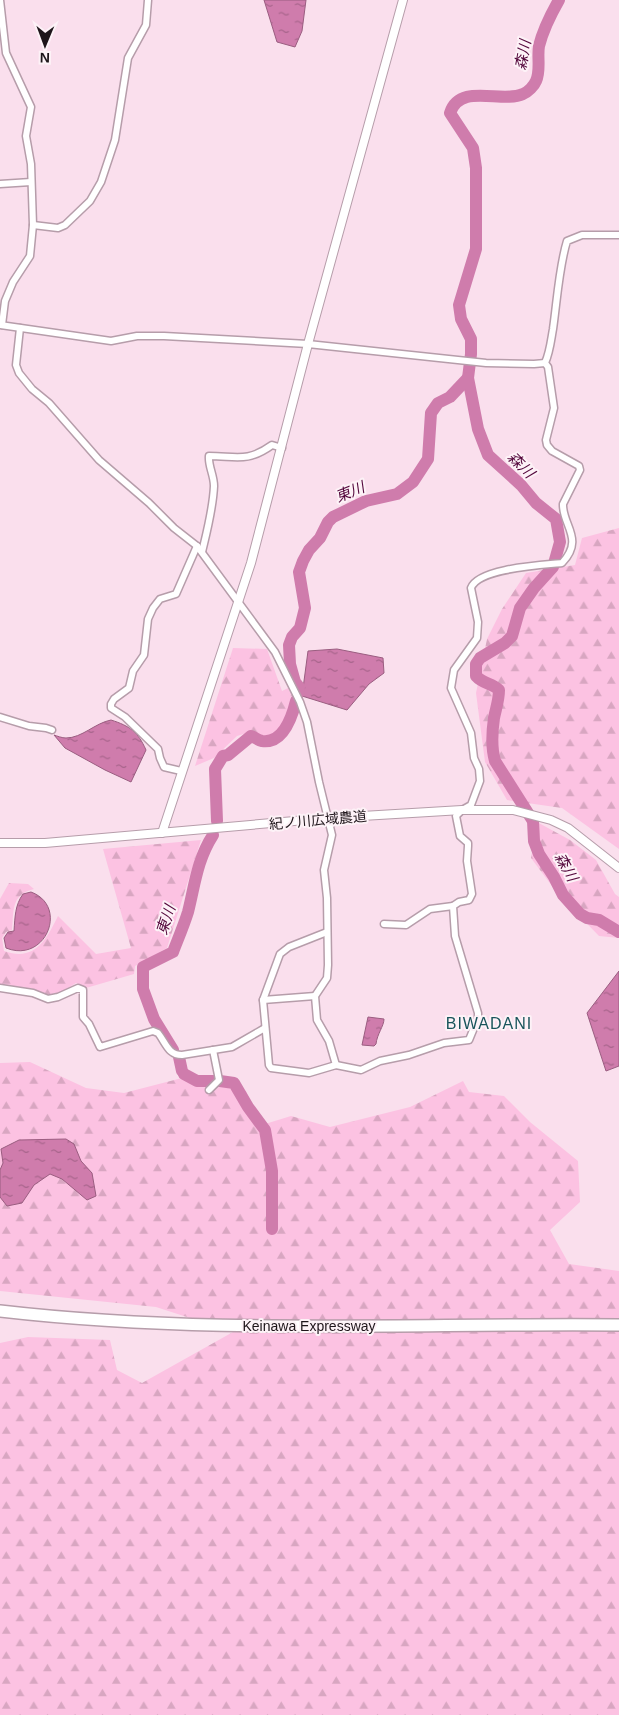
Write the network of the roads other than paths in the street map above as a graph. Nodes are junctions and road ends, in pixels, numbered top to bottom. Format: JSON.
{"nodes":[{"id":1,"x":0,"y":0,"type":"edge"},
{"id":2,"x":148,"y":0,"type":"edge"},
{"id":3,"x":403,"y":0,"type":"edge"},
{"id":4,"x":31,"y":182,"type":"junction"},
{"id":5,"x":0,"y":184,"type":"edge"},
{"id":6,"x":32,"y":225,"type":"junction"},
{"id":7,"x":619,"y":235,"type":"edge"},
{"id":8,"x":1,"y":325,"type":"edge"},
{"id":9,"x":20,"y":328,"type":"junction"},
{"id":10,"x":308,"y":344,"type":"junction"},
{"id":11,"x":545,"y":362,"type":"junction"},
{"id":12,"x":282,"y":448,"type":"junction"},
{"id":13,"x":197,"y":546,"type":"junction"},
{"id":14,"x":202,"y":552,"type":"junction"},
{"id":15,"x":239,"y":602,"type":"junction"},
{"id":16,"x":0,"y":717,"type":"edge"},
{"id":17,"x":52,"y":730,"type":"dead end"},
{"id":18,"x":181,"y":772,"type":"junction"},
{"id":19,"x":462,"y":810,"type":"junction"},
{"id":20,"x":329,"y":818,"type":"junction"},
{"id":21,"x":162,"y":833,"type":"junction"},
{"id":22,"x":0,"y":843,"type":"edge"},
{"id":23,"x":619,"y":868,"type":"edge"},
{"id":24,"x":453,"y":906,"type":"junction"},
{"id":25,"x":384,"y":924,"type":"dead end"},
{"id":26,"x":327,"y":932,"type":"junction"},
{"id":27,"x":0,"y":988,"type":"edge"},
{"id":28,"x":315,"y":996,"type":"junction"},
{"id":29,"x":263,"y":1000,"type":"junction"},
{"id":30,"x":265,"y":1028,"type":"junction"},
{"id":31,"x":213,"y":1050,"type":"junction"},
{"id":32,"x":336,"y":1065,"type":"junction"},
{"id":33,"x":209,"y":1090,"type":"dead end"},
{"id":34,"x":0,"y":1311,"type":"edge"},
{"id":35,"x":619,"y":1325,"type":"edge"}],
"edges":[{"from":1,"to":4,"type":"street"},
{"from":2,"to":6,"type":"street"},
{"from":3,"to":10,"type":"street"},
{"from":4,"to":5,"type":"street"},
{"from":4,"to":6,"type":"street"},
{"from":6,"to":8,"type":"street"},
{"from":7,"to":11,"type":"street"},
{"from":8,"to":9,"type":"street"},
{"from":9,"to":10,"type":"street"},
{"from":9,"to":13,"type":"street"},
{"from":10,"to":11,"type":"street"},
{"from":10,"to":12,"type":"street"},
{"from":11,"to":19,"type":"street"},
{"from":12,"to":14,"type":"street"},
{"from":12,"to":15,"type":"street"},
{"from":13,"to":14,"type":"street"},
{"from":13,"to":18,"type":"street"},
{"from":14,"to":15,"type":"street"},
{"from":15,"to":18,"type":"street"},
{"from":15,"to":20,"type":"street"},
{"from":16,"to":17,"type":"street"},
{"from":18,"to":21,"type":"street"},
{"from":19,"to":20,"type":"street","name":"紀ノ川広域農道"},
{"from":19,"to":23,"type":"street","name":"紀ノ川広域農道"},
{"from":19,"to":24,"type":"street"},
{"from":20,"to":21,"type":"street","name":"紀ノ川広域農道"},
{"from":20,"to":26,"type":"street"},
{"from":21,"to":22,"type":"street","name":"紀ノ川広域農道"},
{"from":24,"to":25,"type":"street"},
{"from":24,"to":32,"type":"street"},
{"from":26,"to":28,"type":"street"},
{"from":26,"to":29,"type":"street"},
{"from":27,"to":31,"type":"street"},
{"from":28,"to":29,"type":"street"},
{"from":28,"to":32,"type":"street"},
{"from":29,"to":30,"type":"street"},
{"from":30,"to":31,"type":"street"},
{"from":30,"to":32,"type":"street"},
{"from":31,"to":33,"type":"street"},
{"from":34,"to":35,"type":"highway","name":"Keinawa Expressway"}]}
